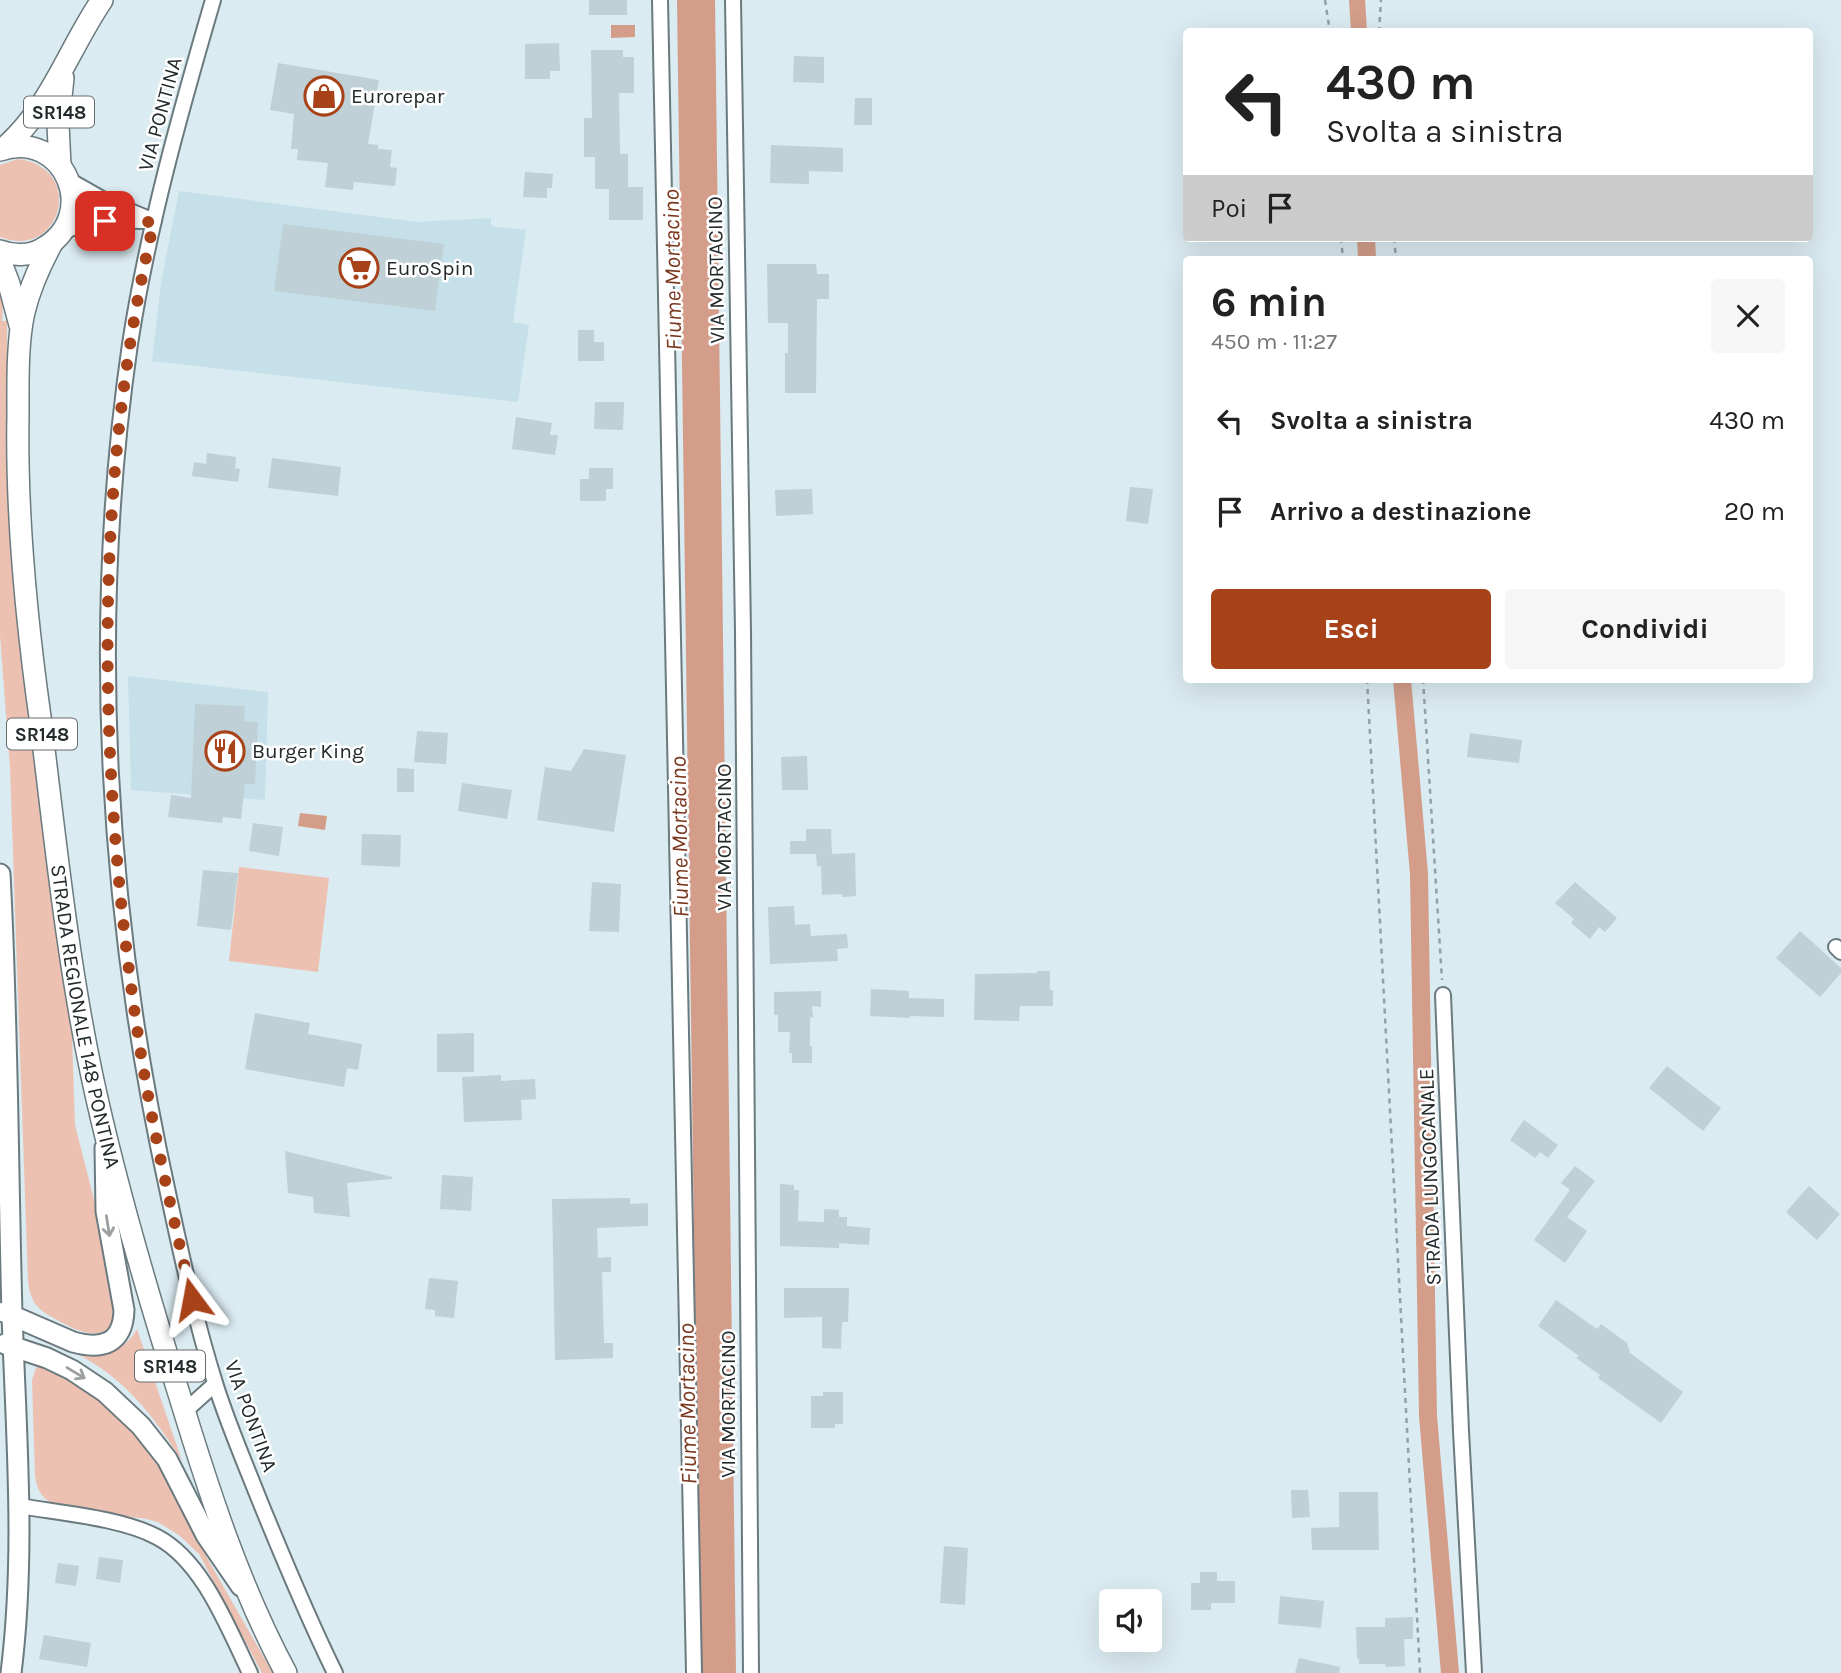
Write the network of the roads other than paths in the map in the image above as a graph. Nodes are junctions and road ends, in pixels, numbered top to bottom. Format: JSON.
{"nodes":[{"id":1,"x":102,"y":0,"type":"edge"},
{"id":2,"x":213,"y":0,"type":"edge"},
{"id":3,"x":660,"y":0,"type":"edge"},
{"id":4,"x":733,"y":0,"type":"edge"},
{"id":5,"x":67,"y":59,"type":"junction"},
{"id":6,"x":1,"y":150,"type":"edge"},
{"id":7,"x":64,"y":173,"type":"junction"},
{"id":8,"x":154,"y":222,"type":"junction"},
{"id":9,"x":57,"y":238,"type":"junction"},
{"id":10,"x":0,"y":251,"type":"edge"},
{"id":11,"x":0,"y":260,"type":"edge"},
{"id":12,"x":21,"y":332,"type":"junction"},
{"id":13,"x":0,"y":874,"type":"edge"},
{"id":14,"x":1443,"y":995,"type":"road end"},
{"id":15,"x":105,"y":1133,"type":"junction"},
{"id":16,"x":9,"y":1202,"type":"junction"},
{"id":17,"x":0,"y":1240,"type":"edge"},
{"id":18,"x":6,"y":1313,"type":"edge"},
{"id":19,"x":7,"y":1344,"type":"edge"},
{"id":20,"x":0,"y":1377,"type":"edge"},
{"id":21,"x":215,"y":1384,"type":"junction"},
{"id":22,"x":15,"y":1391,"type":"junction"},
{"id":23,"x":184,"y":1412,"type":"junction"},
{"id":24,"x":20,"y":1506,"type":"junction"},
{"id":25,"x":248,"y":1595,"type":"junction"},
{"id":26,"x":10,"y":1673,"type":"edge"},
{"id":27,"x":250,"y":1673,"type":"edge"},
{"id":28,"x":286,"y":1673,"type":"edge"},
{"id":29,"x":335,"y":1673,"type":"edge"},
{"id":30,"x":694,"y":1673,"type":"edge"},
{"id":31,"x":751,"y":1673,"type":"edge"},
{"id":32,"x":1474,"y":1673,"type":"edge"}],
"edges":[{"from":1,"to":5,"type":"main road","name":"STRADA REGIONALE 148 PONTINA","number":"SR148"},
{"from":2,"to":8,"type":"street","name":"VIA PONTINA"},
{"from":3,"to":30,"type":"street"},
{"from":4,"to":31,"type":"street","name":"VIA MORTACINO"},
{"from":5,"to":6,"type":"main road","name":"STRADA REGIONALE 148 PONTINA","number":"SR148"},
{"from":5,"to":7,"type":"main road","name":"STRADA REGIONALE 148 PONTINA","number":"SR148"},
{"from":6,"to":7,"type":"main road","name":"STRADA REGIONALE 148 PONTINA"},
{"from":7,"to":8,"type":"street"},
{"from":7,"to":9,"type":"main road","name":"STRADA REGIONALE 148 PONTINA"},
{"from":8,"to":9,"type":"street"},
{"from":8,"to":21,"type":"street","name":"VIA PONTINA"},
{"from":9,"to":10,"type":"main road"},
{"from":9,"to":12,"type":"main road","name":"STRADA REGIONALE 148 PONTINA","number":"SR148"},
{"from":11,"to":12,"type":"main road","name":"STRADA REGIONALE 148 PONTINA","number":"SR148"},
{"from":12,"to":15,"type":"main road","name":"STRADA REGIONALE 148 PONTINA","number":"SR148"},
{"from":13,"to":16,"type":"street"},
{"from":14,"to":32,"type":"street","name":"STRADA LUNGOCANALE"},
{"from":15,"to":18,"type":"street","one_way":true},
{"from":15,"to":23,"type":"main road","name":"STRADA REGIONALE 148 PONTINA","number":"SR148"},
{"from":16,"to":17,"type":"street"},
{"from":16,"to":18,"type":"street"},
{"from":18,"to":19,"type":"street"},
{"from":19,"to":22,"type":"street"},
{"from":19,"to":25,"type":"street","one_way":true},
{"from":20,"to":22,"type":"street"},
{"from":21,"to":23,"type":"street"},
{"from":21,"to":29,"type":"street","name":"VIA PONTINA"},
{"from":22,"to":24,"type":"street"},
{"from":23,"to":25,"type":"main road","name":"STRADA REGIONALE 148 PONTINA","number":"SR148"},
{"from":24,"to":26,"type":"street"},
{"from":24,"to":27,"type":"street"},
{"from":25,"to":28,"type":"main road","name":"STRADA REGIONALE 148 PONTINA","number":"SR148"}]}
